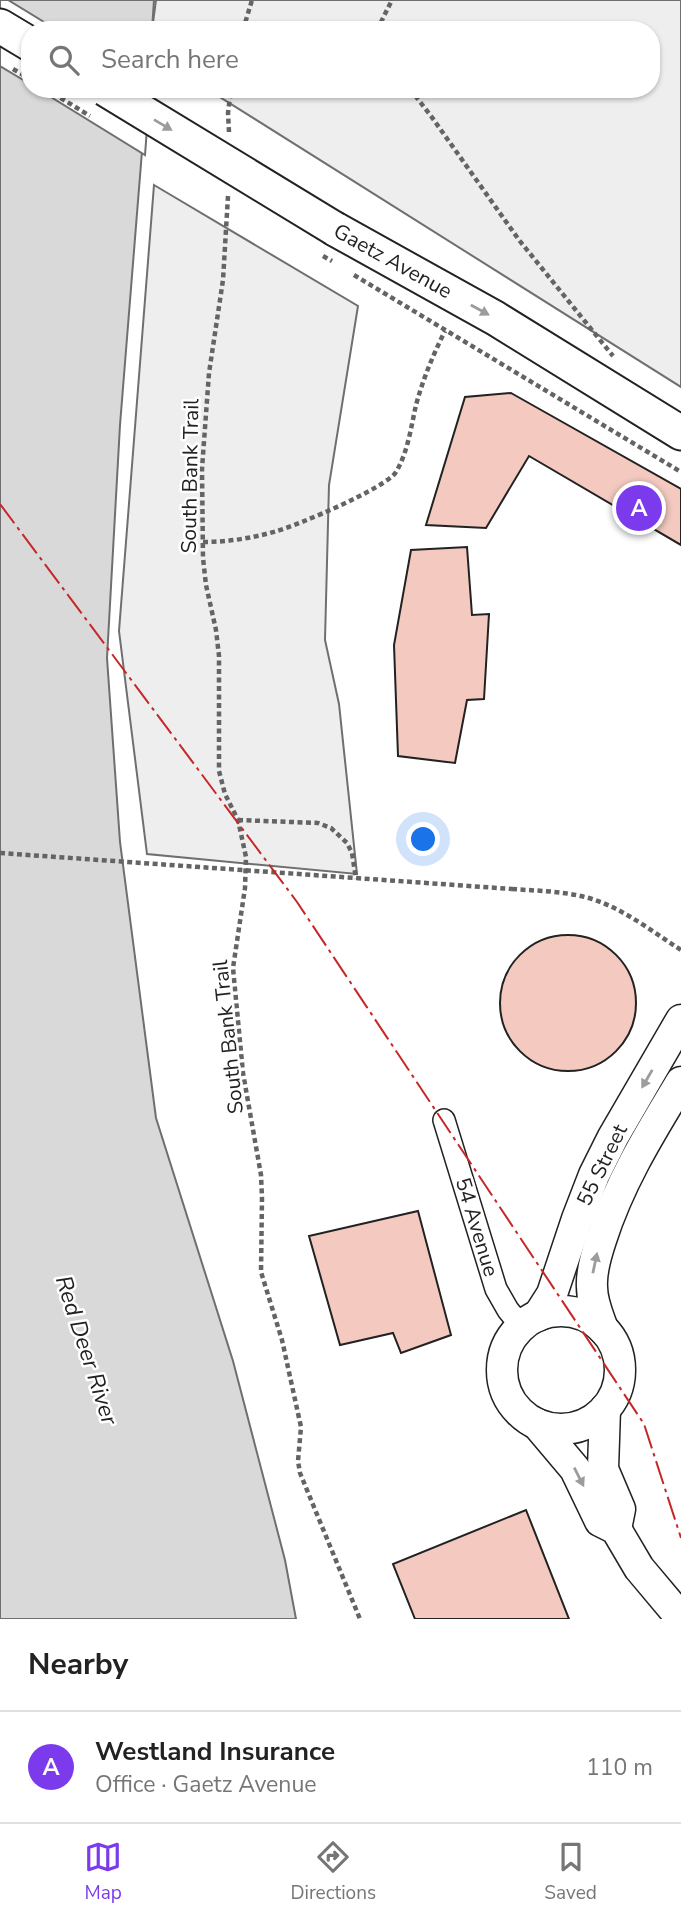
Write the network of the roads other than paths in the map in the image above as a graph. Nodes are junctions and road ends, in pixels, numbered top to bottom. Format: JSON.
{"nodes":[{"id":1,"x":0,"y":26,"type":"edge"},
{"id":2,"x":21,"y":39,"type":"edge"},
{"id":3,"x":120,"y":98,"type":"edge"},
{"id":4,"x":681,"y":433,"type":"edge"},
{"id":5,"x":681,"y":1020,"type":"edge"},
{"id":6,"x":681,"y":1082,"type":"edge"},
{"id":7,"x":444,"y":1120,"type":"dead end"},
{"id":8,"x":530,"y":1321,"type":"junction"},
{"id":9,"x":603,"y":1329,"type":"junction"},
{"id":10,"x":605,"y":1409,"type":"junction"},
{"id":11,"x":537,"y":1424,"type":"junction"},
{"id":12,"x":616,"y":1529,"type":"junction"},
{"id":13,"x":681,"y":1618,"type":"edge"}],
"edges":[{"from":1,"to":2,"type":"main road"},
{"from":3,"to":4,"type":"main road","name":"Gaetz Avenue","one_way":true,"bridge":true},
{"from":5,"to":8,"type":"street","name":"55 Street","one_way":true},
{"from":9,"to":6,"type":"street","name":"55 Street","one_way":true},
{"from":7,"to":8,"type":"street","name":"54 Avenue"},
{"from":8,"to":9,"type":"street"},
{"from":8,"to":11,"type":"street"},
{"from":9,"to":10,"type":"street"},
{"from":10,"to":11,"type":"street"},
{"from":10,"to":12,"type":"street"},
{"from":11,"to":12,"type":"street","one_way":true},
{"from":12,"to":13,"type":"street"}]}
